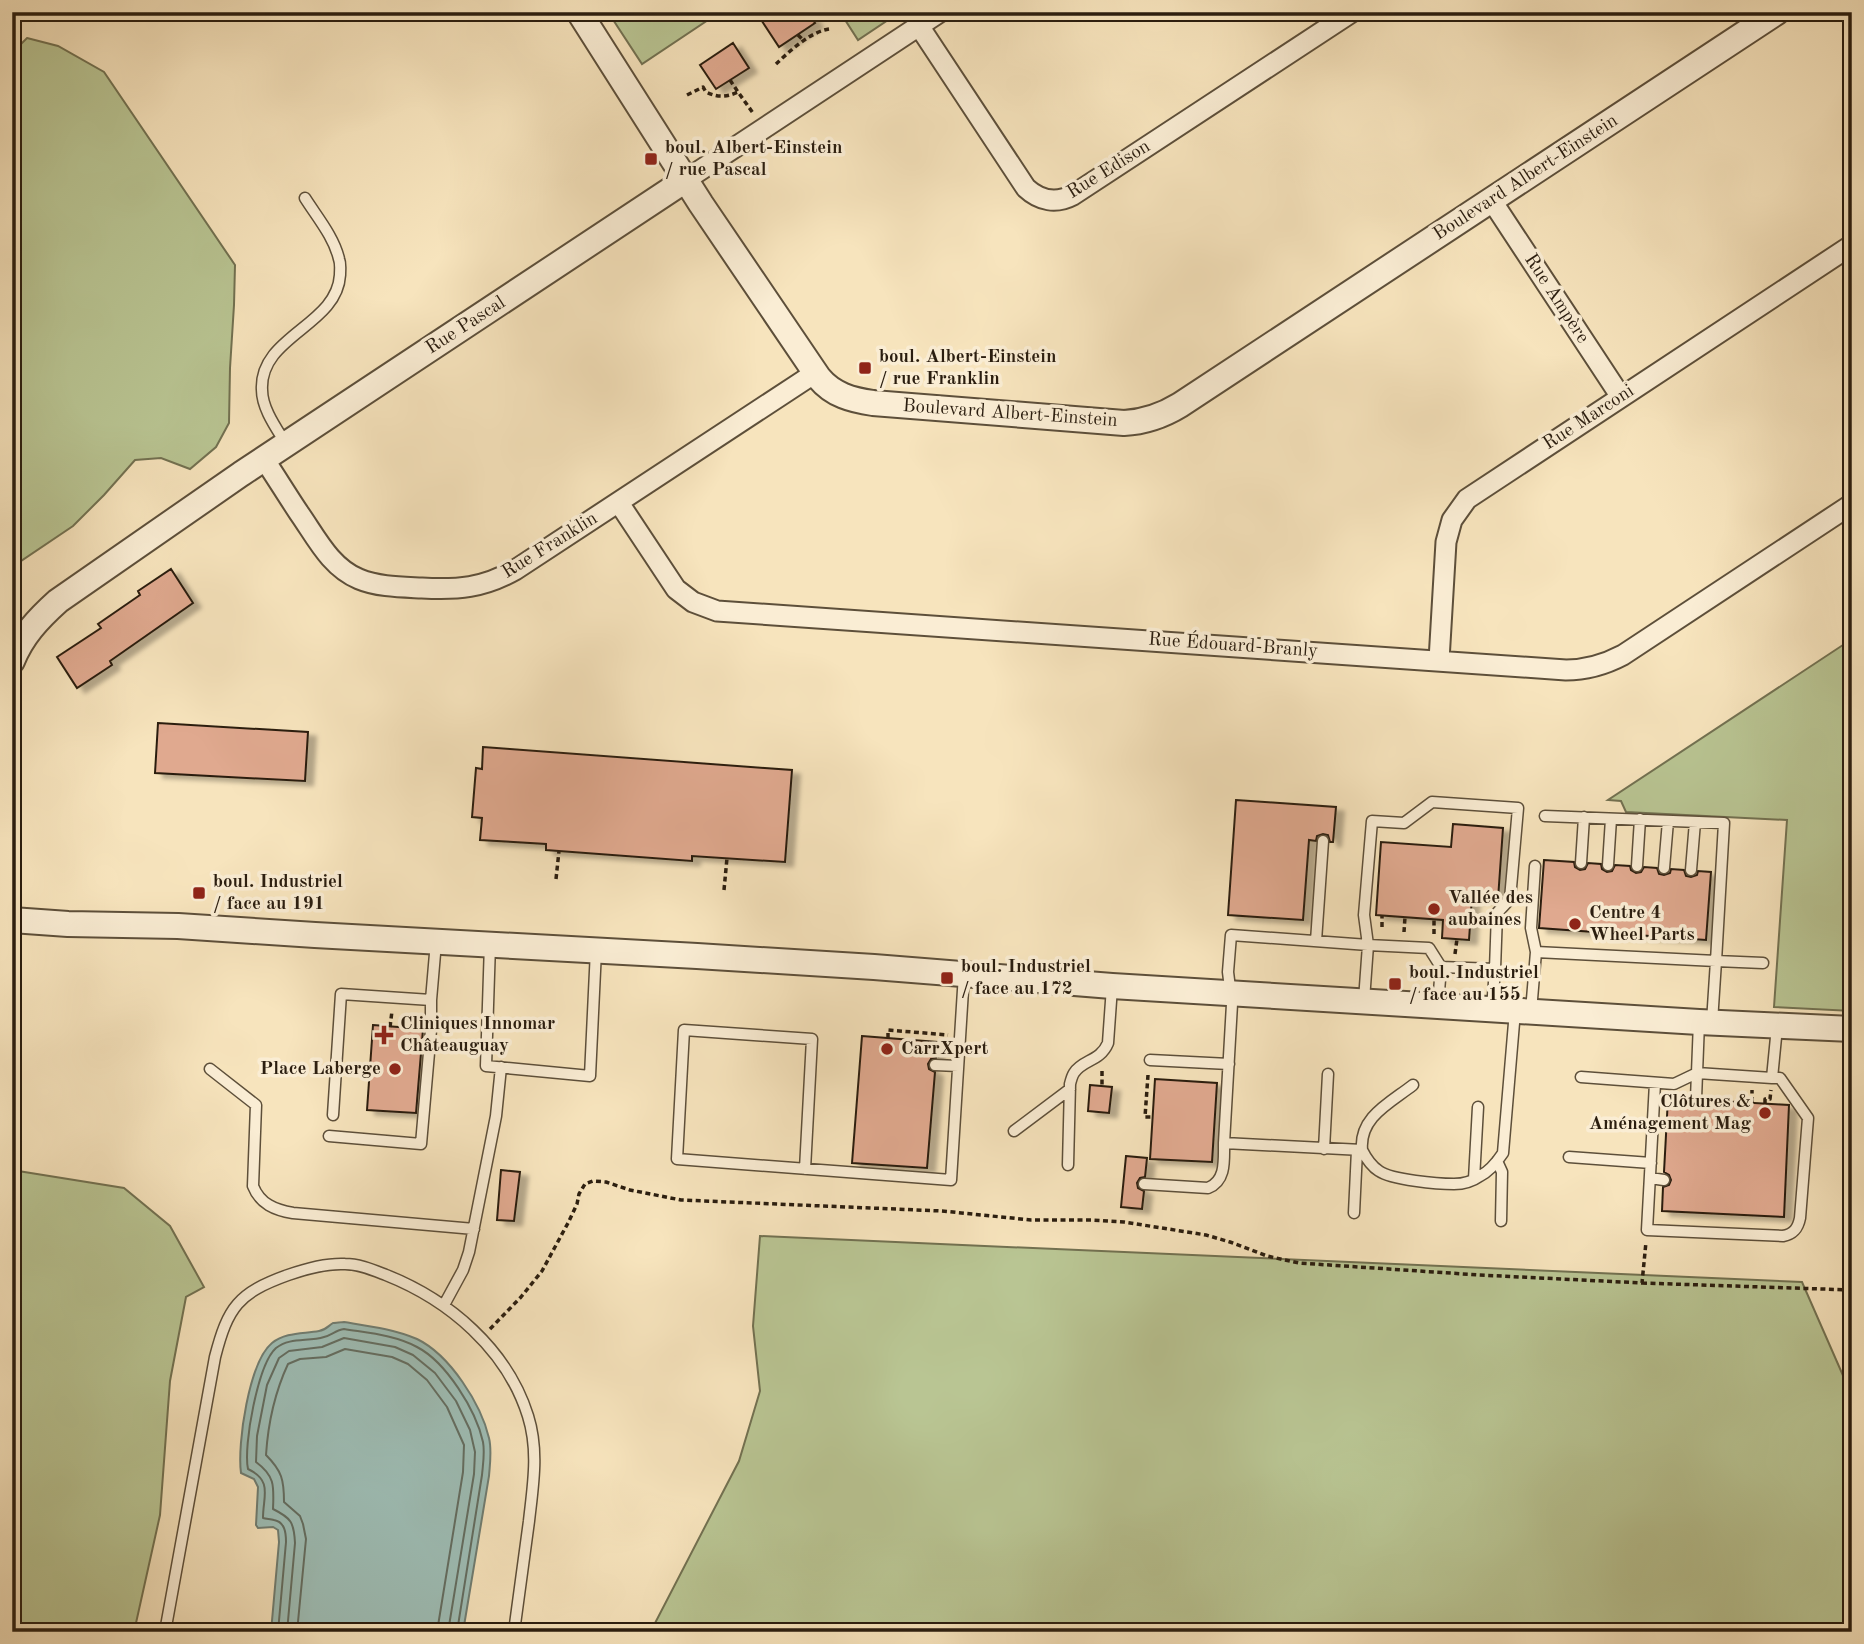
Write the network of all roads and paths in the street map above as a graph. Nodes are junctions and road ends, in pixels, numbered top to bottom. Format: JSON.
{"nodes":[{"id":1,"x":579,"y":12,"type":"edge"},
{"id":2,"x":940,"y":12,"type":"edge"},
{"id":3,"x":1352,"y":12,"type":"edge"},
{"id":4,"x":1777,"y":12,"type":"edge"},
{"id":5,"x":919,"y":26,"type":"junction"},
{"id":6,"x":830,"y":29,"type":"dead end"},
{"id":7,"x":798,"y":34,"type":"dead end"},
{"id":8,"x":804,"y":41,"type":"junction"},
{"id":9,"x":776,"y":64,"type":"dead end"},
{"id":10,"x":730,"y":80,"type":"dead end"},
{"id":11,"x":738,"y":92,"type":"junction"},
{"id":12,"x":687,"y":95,"type":"dead end"},
{"id":13,"x":754,"y":113,"type":"dead end"},
{"id":14,"x":687,"y":179,"type":"junction"},
{"id":15,"x":305,"y":198,"type":"dead end"},
{"id":16,"x":1492,"y":201,"type":"junction"},
{"id":17,"x":1852,"y":245,"type":"edge"},
{"id":18,"x":815,"y":373,"type":"junction"},
{"id":19,"x":1621,"y":397,"type":"junction"},
{"id":20,"x":286,"y":444,"type":"junction"},
{"id":21,"x":264,"y":459,"type":"junction"},
{"id":22,"x":619,"y":503,"type":"junction"},
{"id":23,"x":1852,"y":504,"type":"edge"},
{"id":24,"x":1439,"y":660,"type":"junction"},
{"id":25,"x":12,"y":661,"type":"edge"},
{"id":26,"x":1545,"y":816,"type":"dead end"},
{"id":27,"x":1584,"y":817,"type":"junction"},
{"id":28,"x":1611,"y":819,"type":"junction"},
{"id":29,"x":1640,"y":820,"type":"junction"},
{"id":30,"x":1668,"y":821,"type":"junction"},
{"id":31,"x":1695,"y":822,"type":"junction"},
{"id":32,"x":1323,"y":841,"type":"dead end"},
{"id":33,"x":559,"y":851,"type":"dead end"},
{"id":34,"x":727,"y":858,"type":"dead end"},
{"id":35,"x":1581,"y":863,"type":"dead end"},
{"id":36,"x":1608,"y":865,"type":"dead end"},
{"id":37,"x":1535,"y":866,"type":"dead end"},
{"id":38,"x":1636,"y":866,"type":"dead end"},
{"id":39,"x":1664,"y":868,"type":"dead end"},
{"id":40,"x":1691,"y":870,"type":"dead end"},
{"id":41,"x":556,"y":878,"type":"dead end"},
{"id":42,"x":724,"y":890,"type":"dead end"},
{"id":43,"x":12,"y":920,"type":"edge"},
{"id":44,"x":1316,"y":941,"type":"junction"},
{"id":45,"x":436,"y":942,"type":"junction"},
{"id":46,"x":490,"y":944,"type":"junction"},
{"id":47,"x":1368,"y":945,"type":"junction"},
{"id":48,"x":596,"y":950,"type":"junction"},
{"id":49,"x":1536,"y":952,"type":"junction"},
{"id":50,"x":1716,"y":961,"type":"junction"},
{"id":51,"x":1763,"y":963,"type":"dead end"},
{"id":52,"x":1441,"y":967,"type":"junction"},
{"id":53,"x":1494,"y":969,"type":"junction"},
{"id":54,"x":964,"y":974,"type":"junction"},
{"id":55,"x":1112,"y":986,"type":"junction"},
{"id":56,"x":1231,"y":993,"type":"junction"},
{"id":57,"x":430,"y":1000,"type":"junction"},
{"id":58,"x":1364,"y":1000,"type":"junction"},
{"id":59,"x":1438,"y":1005,"type":"junction"},
{"id":60,"x":1513,"y":1011,"type":"junction"},
{"id":61,"x":1706,"y":1022,"type":"junction"},
{"id":62,"x":1777,"y":1025,"type":"junction"},
{"id":63,"x":1852,"y":1029,"type":"edge"},
{"id":64,"x":931,"y":1034,"type":"dead end"},
{"id":65,"x":888,"y":1038,"type":"dead end"},
{"id":66,"x":1150,"y":1060,"type":"dead end"},
{"id":67,"x":1229,"y":1064,"type":"junction"},
{"id":68,"x":935,"y":1065,"type":"dead end"},
{"id":69,"x":958,"y":1066,"type":"junction"},
{"id":70,"x":501,"y":1068,"type":"junction"},
{"id":71,"x":210,"y":1069,"type":"dead end"},
{"id":72,"x":1148,"y":1073,"type":"dead end"},
{"id":73,"x":1697,"y":1073,"type":"junction"},
{"id":74,"x":1328,"y":1074,"type":"dead end"},
{"id":75,"x":1581,"y":1077,"type":"dead end"},
{"id":76,"x":1772,"y":1078,"type":"junction"},
{"id":77,"x":1655,"y":1083,"type":"junction"},
{"id":78,"x":1413,"y":1085,"type":"dead end"},
{"id":79,"x":1070,"y":1089,"type":"junction"},
{"id":80,"x":1696,"y":1099,"type":"dead end"},
{"id":81,"x":1478,"y":1107,"type":"dead end"},
{"id":82,"x":333,"y":1115,"type":"dead end"},
{"id":83,"x":1153,"y":1117,"type":"dead end"},
{"id":84,"x":1014,"y":1131,"type":"dead end"},
{"id":85,"x":329,"y":1136,"type":"dead end"},
{"id":86,"x":1224,"y":1143,"type":"junction"},
{"id":87,"x":1324,"y":1149,"type":"junction"},
{"id":88,"x":1359,"y":1150,"type":"junction"},
{"id":89,"x":1569,"y":1157,"type":"dead end"},
{"id":90,"x":1497,"y":1161,"type":"junction"},
{"id":91,"x":1651,"y":1163,"type":"junction"},
{"id":92,"x":1068,"y":1165,"type":"dead end"},
{"id":93,"x":806,"y":1169,"type":"junction"},
{"id":94,"x":1650,"y":1178,"type":"junction"},
{"id":95,"x":1474,"y":1180,"type":"junction"},
{"id":96,"x":1664,"y":1180,"type":"dead end"},
{"id":97,"x":1144,"y":1184,"type":"dead end"},
{"id":98,"x":1354,"y":1213,"type":"dead end"},
{"id":99,"x":1501,"y":1222,"type":"dead end"},
{"id":100,"x":474,"y":1229,"type":"junction"},
{"id":101,"x":1647,"y":1230,"type":"junction"},
{"id":102,"x":1643,"y":1283,"type":"junction"},
{"id":103,"x":1852,"y":1290,"type":"edge"},
{"id":104,"x":444,"y":1305,"type":"junction"},
{"id":105,"x":481,"y":1338,"type":"junction"},
{"id":106,"x":165,"y":1632,"type":"edge"},
{"id":107,"x":514,"y":1632,"type":"edge"}],
"edges":[{"from":1,"to":14,"type":"street","name":"Boulevard Albert-Einstein"},
{"from":2,"to":5,"type":"street","name":"Rue Pascal"},
{"from":3,"to":5,"type":"street","name":"Rue Edison"},
{"from":4,"to":16,"type":"street","name":"Boulevard Albert-Einstein"},
{"from":5,"to":14,"type":"street","name":"Rue Pascal"},
{"from":6,"to":8,"type":"path"},
{"from":7,"to":8,"type":"path"},
{"from":8,"to":9,"type":"path"},
{"from":10,"to":11,"type":"path"},
{"from":11,"to":12,"type":"path"},
{"from":11,"to":13,"type":"path"},
{"from":14,"to":18,"type":"street","name":"Boulevard Albert-Einstein"},
{"from":14,"to":20,"type":"street","name":"Rue Pascal"},
{"from":15,"to":20,"type":"lane"},
{"from":16,"to":18,"type":"street","name":"Boulevard Albert-Einstein"},
{"from":16,"to":19,"type":"street","name":"Rue Ampère"},
{"from":17,"to":19,"type":"street","name":"Rue Marconi"},
{"from":18,"to":22,"type":"street","name":"Rue Franklin"},
{"from":19,"to":24,"type":"street","name":"Rue Marconi"},
{"from":20,"to":21,"type":"street","name":"Rue Pascal"},
{"from":21,"to":22,"type":"street","name":"Rue Franklin"},
{"from":21,"to":25,"type":"street","name":"Rue Pascal"},
{"from":22,"to":24,"type":"street","name":"Rue Édouard-Branly"},
{"from":23,"to":24,"type":"street","name":"Rue Édouard-Branly"},
{"from":26,"to":27,"type":"lane"},
{"from":27,"to":28,"type":"lane"},
{"from":27,"to":35,"type":"lane"},
{"from":28,"to":29,"type":"lane"},
{"from":28,"to":36,"type":"lane"},
{"from":29,"to":30,"type":"lane"},
{"from":29,"to":38,"type":"lane"},
{"from":30,"to":31,"type":"lane"},
{"from":30,"to":39,"type":"lane"},
{"from":31,"to":40,"type":"lane"},
{"from":31,"to":50,"type":"lane"},
{"from":32,"to":44,"type":"lane"},
{"from":33,"to":41,"type":"path"},
{"from":34,"to":42,"type":"path"},
{"from":37,"to":49,"type":"lane"},
{"from":43,"to":45,"type":"street"},
{"from":44,"to":47,"type":"lane"},
{"from":44,"to":56,"type":"lane"},
{"from":45,"to":46,"type":"street"},
{"from":45,"to":57,"type":"lane"},
{"from":46,"to":48,"type":"street"},
{"from":46,"to":70,"type":"lane"},
{"from":47,"to":52,"type":"lane"},
{"from":47,"to":53,"type":"lane"},
{"from":47,"to":58,"type":"lane"},
{"from":48,"to":54,"type":"street"},
{"from":48,"to":70,"type":"lane"},
{"from":49,"to":50,"type":"lane"},
{"from":49,"to":60,"type":"lane"},
{"from":50,"to":51,"type":"lane"},
{"from":50,"to":61,"type":"lane"},
{"from":52,"to":53,"type":"lane"},
{"from":52,"to":59,"type":"lane"},
{"from":53,"to":60,"type":"lane"},
{"from":54,"to":55,"type":"street"},
{"from":54,"to":69,"type":"lane"},
{"from":55,"to":56,"type":"street"},
{"from":55,"to":79,"type":"lane"},
{"from":56,"to":58,"type":"street"},
{"from":56,"to":67,"type":"lane"},
{"from":57,"to":82,"type":"lane"},
{"from":57,"to":85,"type":"lane"},
{"from":58,"to":59,"type":"street"},
{"from":59,"to":60,"type":"street"},
{"from":60,"to":61,"type":"street"},
{"from":60,"to":90,"type":"lane"},
{"from":61,"to":62,"type":"street"},
{"from":61,"to":73,"type":"lane"},
{"from":62,"to":63,"type":"street"},
{"from":62,"to":76,"type":"lane"},
{"from":64,"to":65,"type":"path"},
{"from":66,"to":67,"type":"lane"},
{"from":67,"to":86,"type":"lane"},
{"from":68,"to":69,"type":"lane"},
{"from":69,"to":93,"type":"lane"},
{"from":70,"to":100,"type":"lane"},
{"from":71,"to":100,"type":"lane"},
{"from":72,"to":83,"type":"path"},
{"from":73,"to":76,"type":"lane"},
{"from":73,"to":77,"type":"lane"},
{"from":73,"to":80,"type":"lane"},
{"from":74,"to":87,"type":"lane"},
{"from":75,"to":77,"type":"lane"},
{"from":76,"to":101,"type":"lane"},
{"from":77,"to":91,"type":"lane"},
{"from":78,"to":88,"type":"lane"},
{"from":79,"to":84,"type":"lane"},
{"from":79,"to":92,"type":"lane"},
{"from":81,"to":95,"type":"lane"},
{"from":86,"to":87,"type":"lane"},
{"from":86,"to":97,"type":"lane"},
{"from":87,"to":88,"type":"lane"},
{"from":88,"to":95,"type":"lane"},
{"from":88,"to":98,"type":"lane"},
{"from":89,"to":91,"type":"lane"},
{"from":90,"to":95,"type":"lane"},
{"from":90,"to":99,"type":"lane"},
{"from":91,"to":94,"type":"lane"},
{"from":93,"to":93,"type":"lane"},
{"from":94,"to":96,"type":"lane"},
{"from":94,"to":101,"type":"lane"},
{"from":100,"to":104,"type":"lane"},
{"from":101,"to":102,"type":"path"},
{"from":102,"to":103,"type":"path"},
{"from":102,"to":105,"type":"path"},
{"from":104,"to":105,"type":"lane"},
{"from":104,"to":106,"type":"lane"},
{"from":105,"to":107,"type":"lane"}]}
